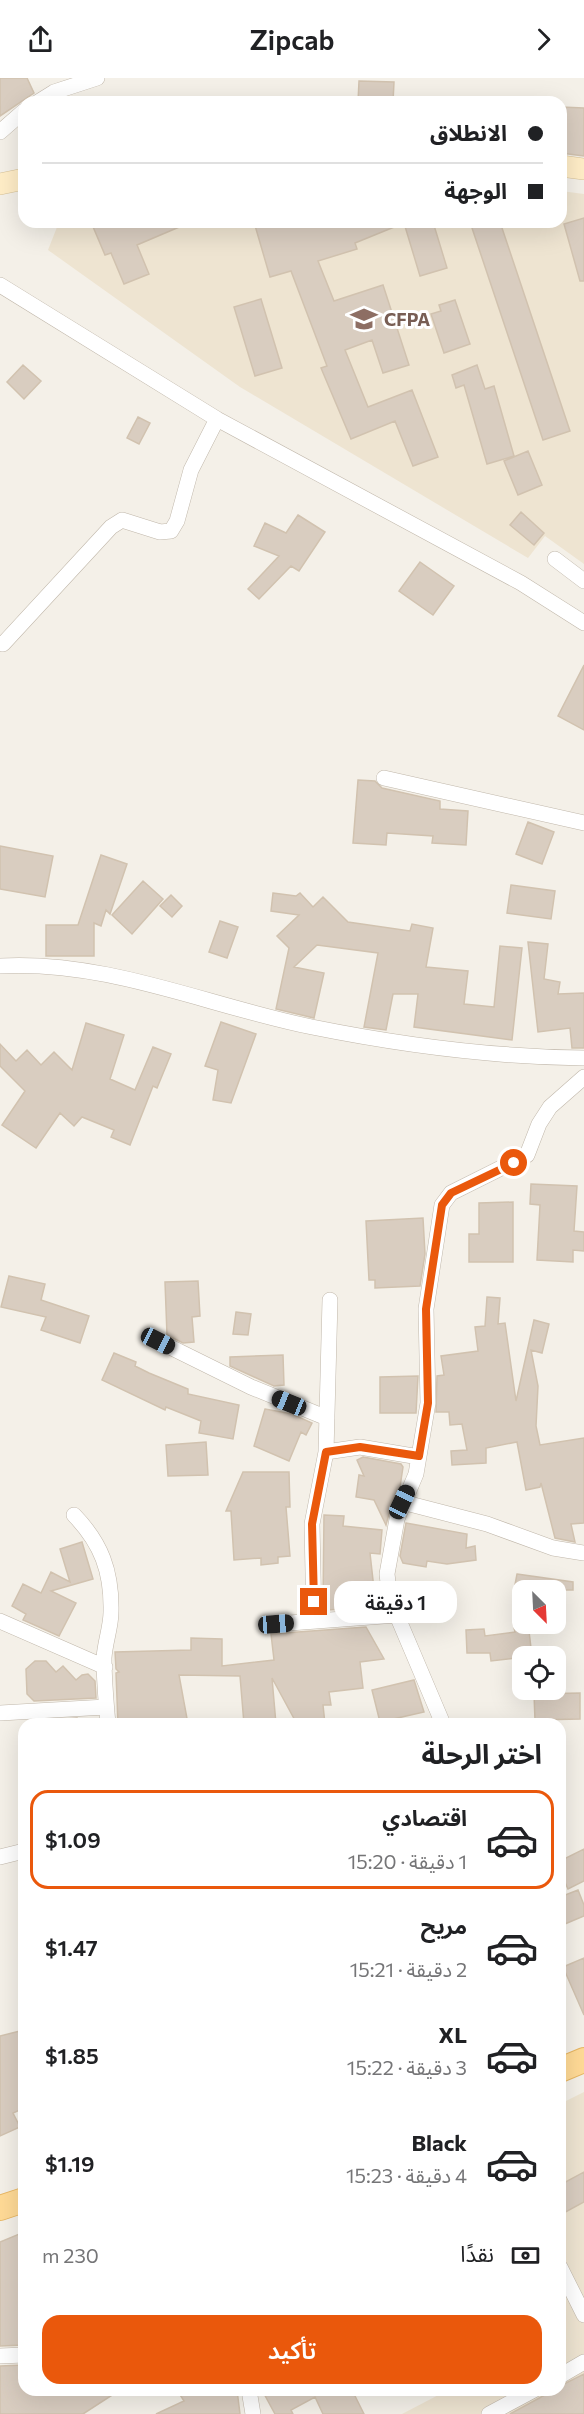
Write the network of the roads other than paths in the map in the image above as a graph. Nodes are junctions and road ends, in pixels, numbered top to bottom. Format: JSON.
{"nodes":[{"id":1,"x":97,"y":78,"type":"edge"},
{"id":2,"x":48,"y":96,"type":"edge"},
{"id":3,"x":18,"y":116,"type":"edge"},
{"id":4,"x":0,"y":132,"type":"edge"},
{"id":5,"x":567,"y":167,"type":"edge"},
{"id":6,"x":584,"y":169,"type":"edge"},
{"id":7,"x":18,"y":180,"type":"edge"},
{"id":8,"x":0,"y":184,"type":"edge"},
{"id":9,"x":0,"y":285,"type":"edge"},
{"id":10,"x":217,"y":419,"type":"junction"},
{"id":11,"x":555,"y":558,"type":"dead end"},
{"id":12,"x":584,"y":580,"type":"edge"},
{"id":13,"x":584,"y":623,"type":"edge"},
{"id":14,"x":3,"y":644,"type":"dead end"},
{"id":15,"x":384,"y":778,"type":"dead end"},
{"id":16,"x":584,"y":823,"type":"edge"},
{"id":17,"x":0,"y":966,"type":"edge"},
{"id":18,"x":584,"y":1058,"type":"edge"},
{"id":19,"x":584,"y":1077,"type":"edge"},
{"id":20,"x":330,"y":1300,"type":"dead end"},
{"id":21,"x":158,"y":1341,"type":"dead end"},
{"id":22,"x":327,"y":1418,"type":"junction"},
{"id":23,"x":326,"y":1452,"type":"junction"},
{"id":24,"x":419,"y":1456,"type":"junction"},
{"id":25,"x":402,"y":1502,"type":"junction"},
{"id":26,"x":74,"y":1515,"type":"dead end"},
{"id":27,"x":584,"y":1553,"type":"edge"},
{"id":28,"x":397,"y":1616,"type":"junction"},
{"id":29,"x":0,"y":1621,"type":"edge"},
{"id":30,"x":314,"y":1621,"type":"junction"},
{"id":31,"x":276,"y":1624,"type":"dead end"},
{"id":32,"x":105,"y":1667,"type":"junction"},
{"id":33,"x":106,"y":1707,"type":"junction"},
{"id":34,"x":0,"y":1713,"type":"edge"},
{"id":35,"x":107,"y":1718,"type":"edge"},
{"id":36,"x":440,"y":1718,"type":"edge"},
{"id":37,"x":18,"y":1852,"type":"edge"},
{"id":38,"x":0,"y":1857,"type":"edge"},
{"id":39,"x":584,"y":2060,"type":"edge"},
{"id":40,"x":566,"y":2068,"type":"edge"},
{"id":41,"x":18,"y":2202,"type":"edge"},
{"id":42,"x":0,"y":2208,"type":"edge"},
{"id":43,"x":566,"y":2279,"type":"edge"},
{"id":44,"x":584,"y":2315,"type":"edge"},
{"id":45,"x":18,"y":2355,"type":"edge"},
{"id":46,"x":0,"y":2356,"type":"edge"},
{"id":47,"x":584,"y":2362,"type":"edge"},
{"id":48,"x":566,"y":2372,"type":"edge"},
{"id":49,"x":250,"y":2396,"type":"edge"},
{"id":50,"x":523,"y":2396,"type":"edge"},
{"id":51,"x":253,"y":2414,"type":"edge"},
{"id":52,"x":489,"y":2414,"type":"edge"}],
"edges":[{"from":1,"to":2,"type":"street"},
{"from":3,"to":4,"type":"street"},
{"from":5,"to":6,"type":"main road"},
{"from":7,"to":8,"type":"main road"},
{"from":9,"to":10,"type":"street"},
{"from":10,"to":13,"type":"street"},
{"from":10,"to":14,"type":"street"},
{"from":11,"to":12,"type":"street"},
{"from":15,"to":16,"type":"street"},
{"from":17,"to":18,"type":"street"},
{"from":19,"to":24,"type":"street"},
{"from":20,"to":22,"type":"street"},
{"from":21,"to":22,"type":"street"},
{"from":22,"to":23,"type":"street"},
{"from":23,"to":24,"type":"street"},
{"from":23,"to":30,"type":"street"},
{"from":24,"to":25,"type":"street"},
{"from":25,"to":27,"type":"street"},
{"from":25,"to":28,"type":"street"},
{"from":26,"to":32,"type":"street"},
{"from":28,"to":30,"type":"street"},
{"from":28,"to":36,"type":"street"},
{"from":29,"to":32,"type":"street"},
{"from":30,"to":31,"type":"street"},
{"from":32,"to":33,"type":"street"},
{"from":33,"to":34,"type":"street"},
{"from":33,"to":35,"type":"street"},
{"from":37,"to":38,"type":"street"},
{"from":39,"to":40,"type":"main road"},
{"from":41,"to":42,"type":"main road"},
{"from":43,"to":44,"type":"street"},
{"from":45,"to":46,"type":"street"},
{"from":47,"to":48,"type":"street"},
{"from":49,"to":51,"type":"street"},
{"from":50,"to":52,"type":"street"}]}
